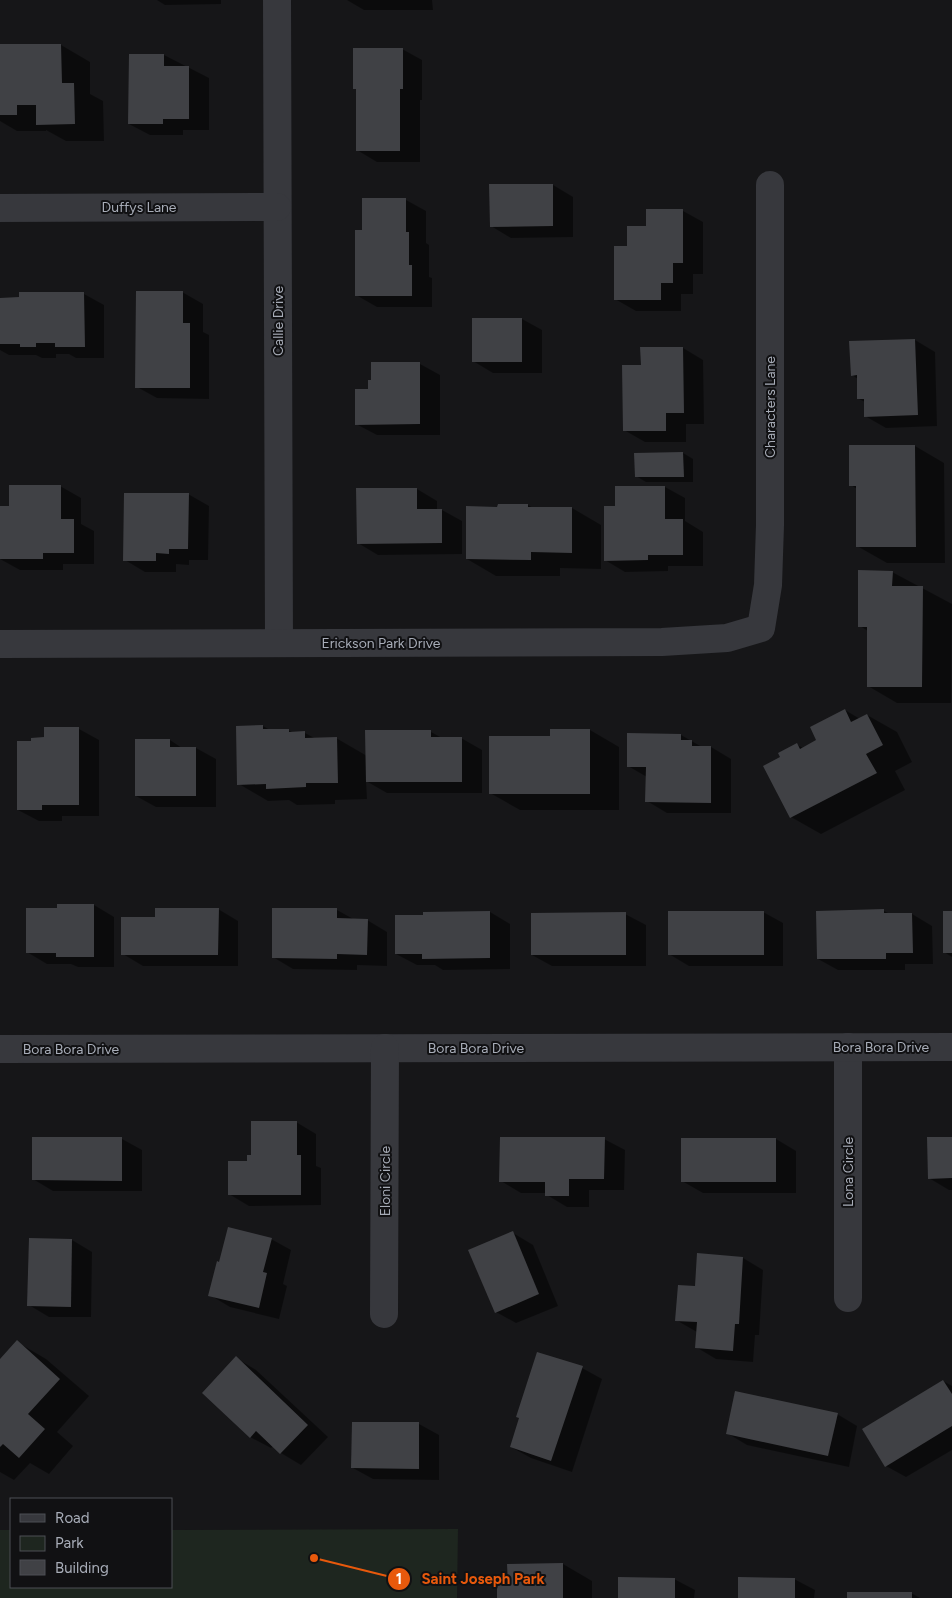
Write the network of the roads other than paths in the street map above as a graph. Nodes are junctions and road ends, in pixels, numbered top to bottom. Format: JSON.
{"nodes":[{"id":1,"x":276,"y":0,"type":"edge"},
{"id":2,"x":770,"y":185,"type":"dead end"},
{"id":3,"x":278,"y":207,"type":"junction"},
{"id":4,"x":0,"y":208,"type":"edge"},
{"id":5,"x":761,"y":628,"type":"joint"},
{"id":6,"x":279,"y":643,"type":"junction"},
{"id":7,"x":0,"y":644,"type":"edge"},
{"id":8,"x":848,"y":1047,"type":"junction"},
{"id":9,"x":952,"y":1047,"type":"edge"},
{"id":10,"x":386,"y":1048,"type":"junction"},
{"id":11,"x":0,"y":1049,"type":"edge"},
{"id":12,"x":848,"y":1298,"type":"dead end"},
{"id":13,"x":384,"y":1314,"type":"dead end"}],
"edges":[{"from":1,"to":3,"type":"street","name":"Callie Drive"},
{"from":2,"to":5,"type":"street","name":"Characters Lane"},
{"from":3,"to":4,"type":"street","name":"Duffys Lane"},
{"from":3,"to":6,"type":"street","name":"Callie Drive"},
{"from":5,"to":6,"type":"street","name":"Erickson Park Drive"},
{"from":6,"to":7,"type":"street","name":"Erickson Park Drive"},
{"from":8,"to":9,"type":"street","name":"Bora Bora Drive"},
{"from":8,"to":10,"type":"street","name":"Bora Bora Drive"},
{"from":8,"to":12,"type":"street","name":"Lona Circle"},
{"from":10,"to":11,"type":"street","name":"Bora Bora Drive"},
{"from":10,"to":13,"type":"street","name":"Eloni Circle"}]}
